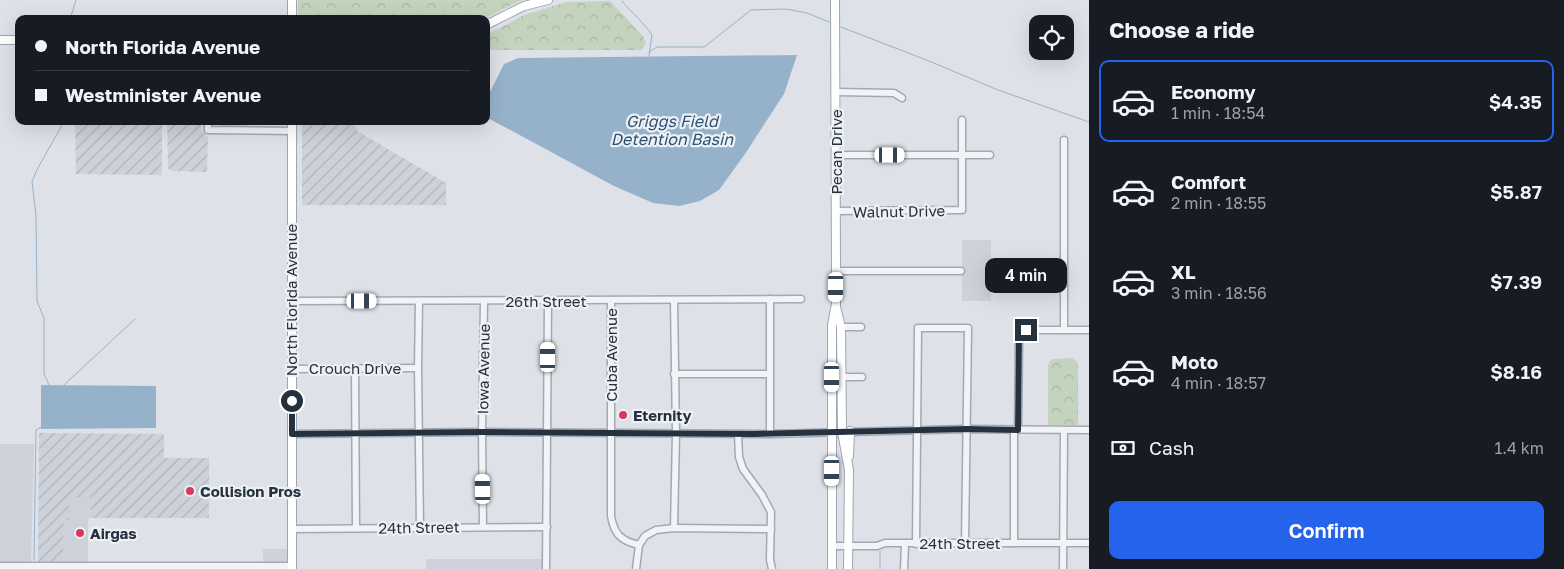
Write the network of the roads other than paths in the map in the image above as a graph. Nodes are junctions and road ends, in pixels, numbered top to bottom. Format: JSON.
{"nodes":[{"id":1,"x":292,"y":0,"type":"edge"},
{"id":2,"x":548,"y":0,"type":"edge"},
{"id":3,"x":835,"y":0,"type":"edge"},
{"id":4,"x":292,"y":15,"type":"edge"},
{"id":5,"x":490,"y":23,"type":"edge"},
{"id":6,"x":0,"y":40,"type":"edge"},
{"id":7,"x":15,"y":40,"type":"edge"},
{"id":8,"x":836,"y":92,"type":"junction"},
{"id":9,"x":902,"y":98,"type":"dead end"},
{"id":10,"x":962,"y":120,"type":"dead end"},
{"id":11,"x":208,"y":125,"type":"edge"},
{"id":12,"x":292,"y":125,"type":"edge"},
{"id":13,"x":292,"y":130,"type":"junction"},
{"id":14,"x":1064,"y":140,"type":"dead end"},
{"id":15,"x":836,"y":155,"type":"junction"},
{"id":16,"x":963,"y":155,"type":"junction"},
{"id":17,"x":990,"y":155,"type":"dead end"},
{"id":18,"x":836,"y":211,"type":"junction"},
{"id":19,"x":836,"y":271,"type":"junction"},
{"id":20,"x":962,"y":271,"type":"dead end"},
{"id":21,"x":770,"y":299,"type":"junction"},
{"id":22,"x":801,"y":299,"type":"dead end"},
{"id":23,"x":611,"y":300,"type":"junction"},
{"id":24,"x":674,"y":300,"type":"junction"},
{"id":25,"x":291,"y":301,"type":"junction"},
{"id":26,"x":419,"y":301,"type":"junction"},
{"id":27,"x":484,"y":301,"type":"junction"},
{"id":28,"x":548,"y":301,"type":"junction"},
{"id":29,"x":836,"y":304,"type":"junction"},
{"id":30,"x":841,"y":327,"type":"junction"},
{"id":31,"x":861,"y":327,"type":"dead end"},
{"id":32,"x":1064,"y":330,"type":"junction"},
{"id":33,"x":1089,"y":330,"type":"edge"},
{"id":34,"x":291,"y":368,"type":"junction"},
{"id":35,"x":355,"y":368,"type":"junction"},
{"id":36,"x":418,"y":368,"type":"junction"},
{"id":37,"x":674,"y":374,"type":"junction"},
{"id":38,"x":770,"y":374,"type":"junction"},
{"id":39,"x":832,"y":377,"type":"junction"},
{"id":40,"x":842,"y":377,"type":"junction"},
{"id":41,"x":862,"y":377,"type":"dead end"},
{"id":42,"x":967,"y":429,"type":"junction"},
{"id":43,"x":916,"y":430,"type":"junction"},
{"id":44,"x":1016,"y":430,"type":"junction"},
{"id":45,"x":1064,"y":430,"type":"junction"},
{"id":46,"x":1089,"y":430,"type":"edge"},
{"id":47,"x":419,"y":432,"type":"junction"},
{"id":48,"x":482,"y":432,"type":"junction"},
{"id":49,"x":846,"y":432,"type":"junction"},
{"id":50,"x":355,"y":433,"type":"junction"},
{"id":51,"x":548,"y":433,"type":"junction"},
{"id":52,"x":611,"y":433,"type":"junction"},
{"id":53,"x":832,"y":433,"type":"junction"},
{"id":54,"x":292,"y":434,"type":"junction"},
{"id":55,"x":676,"y":434,"type":"junction"},
{"id":56,"x":738,"y":434,"type":"junction"},
{"id":57,"x":770,"y":434,"type":"junction"},
{"id":58,"x":420,"y":527,"type":"junction"},
{"id":59,"x":483,"y":527,"type":"junction"},
{"id":60,"x":547,"y":527,"type":"junction"},
{"id":61,"x":356,"y":528,"type":"junction"},
{"id":62,"x":674,"y":528,"type":"junction"},
{"id":63,"x":292,"y":529,"type":"junction"},
{"id":64,"x":771,"y":529,"type":"junction"},
{"id":65,"x":965,"y":543,"type":"junction"},
{"id":66,"x":1014,"y":543,"type":"junction"},
{"id":67,"x":1089,"y":543,"type":"edge"},
{"id":68,"x":905,"y":544,"type":"junction"},
{"id":69,"x":916,"y":544,"type":"junction"},
{"id":70,"x":1064,"y":544,"type":"junction"},
{"id":71,"x":639,"y":545,"type":"junction"},
{"id":72,"x":832,"y":546,"type":"junction"},
{"id":73,"x":848,"y":547,"type":"junction"},
{"id":74,"x":0,"y":566,"type":"edge"},
{"id":75,"x":161,"y":567,"type":"edge"},
{"id":76,"x":292,"y":568,"type":"edge"},
{"id":77,"x":546,"y":569,"type":"edge"},
{"id":78,"x":636,"y":569,"type":"edge"},
{"id":79,"x":772,"y":569,"type":"edge"},
{"id":80,"x":832,"y":569,"type":"edge"},
{"id":81,"x":848,"y":569,"type":"edge"},
{"id":82,"x":904,"y":569,"type":"edge"},
{"id":83,"x":1063,"y":569,"type":"edge"}],
"edges":[{"from":1,"to":4,"type":"main road"},
{"from":2,"to":5,"type":"main road"},
{"from":3,"to":8,"type":"main road","name":"Pecan Drive"},
{"from":6,"to":7,"type":"main road"},
{"from":8,"to":9,"type":"street"},
{"from":8,"to":15,"type":"main road","name":"Pecan Drive"},
{"from":10,"to":16,"type":"street","name":"Walnut Drive"},
{"from":11,"to":13,"type":"street"},
{"from":12,"to":13,"type":"main road","name":"North Florida Avenue"},
{"from":13,"to":25,"type":"main road","name":"North Florida Avenue"},
{"from":14,"to":32,"type":"street"},
{"from":15,"to":16,"type":"street"},
{"from":15,"to":18,"type":"main road","name":"Pecan Drive"},
{"from":16,"to":17,"type":"street"},
{"from":16,"to":18,"type":"street","name":"Walnut Drive"},
{"from":18,"to":19,"type":"main road","name":"Pecan Drive"},
{"from":19,"to":20,"type":"street"},
{"from":19,"to":29,"type":"main road","name":"Pecan Drive"},
{"from":21,"to":22,"type":"street","name":"26th Street"},
{"from":21,"to":24,"type":"street","name":"26th Street"},
{"from":21,"to":38,"type":"street"},
{"from":23,"to":24,"type":"street","name":"26th Street"},
{"from":23,"to":28,"type":"street","name":"26th Street"},
{"from":23,"to":52,"type":"street","name":"Cuba Avenue"},
{"from":24,"to":37,"type":"street"},
{"from":25,"to":26,"type":"street","name":"26th Street"},
{"from":25,"to":34,"type":"main road","name":"North Florida Avenue"},
{"from":26,"to":27,"type":"street","name":"26th Street"},
{"from":26,"to":36,"type":"street"},
{"from":27,"to":28,"type":"street","name":"26th Street"},
{"from":27,"to":48,"type":"street","name":"Iowa Avenue"},
{"from":28,"to":51,"type":"street"},
{"from":29,"to":30,"type":"main road","name":"Pecan Drive"},
{"from":29,"to":39,"type":"main road","name":"Pecan Drive"},
{"from":30,"to":31,"type":"street"},
{"from":30,"to":40,"type":"main road","name":"Pecan Drive"},
{"from":32,"to":33,"type":"street"},
{"from":32,"to":44,"type":"street"},
{"from":34,"to":35,"type":"street","name":"Crouch Drive"},
{"from":34,"to":54,"type":"main road","name":"North Florida Avenue"},
{"from":35,"to":36,"type":"street","name":"Crouch Drive"},
{"from":35,"to":50,"type":"street"},
{"from":36,"to":47,"type":"street"},
{"from":37,"to":38,"type":"street"},
{"from":37,"to":55,"type":"street"},
{"from":38,"to":57,"type":"street"},
{"from":39,"to":40,"type":"street"},
{"from":39,"to":53,"type":"main road","name":"Pecan Drive"},
{"from":40,"to":41,"type":"street"},
{"from":40,"to":49,"type":"main road","name":"Pecan Drive"},
{"from":42,"to":43,"type":"street"},
{"from":42,"to":43,"type":"street"},
{"from":42,"to":44,"type":"street"},
{"from":42,"to":65,"type":"street"},
{"from":43,"to":49,"type":"street"},
{"from":43,"to":69,"type":"street"},
{"from":44,"to":45,"type":"street"},
{"from":44,"to":66,"type":"street"},
{"from":45,"to":46,"type":"street"},
{"from":45,"to":70,"type":"street"},
{"from":47,"to":48,"type":"street"},
{"from":47,"to":50,"type":"street"},
{"from":47,"to":58,"type":"street"},
{"from":48,"to":51,"type":"street"},
{"from":48,"to":59,"type":"street","name":"Iowa Avenue"},
{"from":49,"to":53,"type":"street"},
{"from":49,"to":73,"type":"main road","name":"Pecan Drive"},
{"from":50,"to":54,"type":"street"},
{"from":50,"to":61,"type":"street"},
{"from":51,"to":52,"type":"street"},
{"from":51,"to":60,"type":"street"},
{"from":52,"to":55,"type":"street"},
{"from":52,"to":71,"type":"street","name":"Cuba Avenue"},
{"from":53,"to":57,"type":"street"},
{"from":53,"to":72,"type":"main road","name":"Pecan Drive"},
{"from":54,"to":63,"type":"main road","name":"North Florida Avenue"},
{"from":55,"to":56,"type":"street"},
{"from":55,"to":62,"type":"street"},
{"from":56,"to":57,"type":"street"},
{"from":56,"to":64,"type":"street"},
{"from":58,"to":59,"type":"street","name":"24th Street"},
{"from":58,"to":61,"type":"street","name":"24th Street"},
{"from":59,"to":60,"type":"street","name":"24th Street"},
{"from":60,"to":77,"type":"street"},
{"from":61,"to":63,"type":"street","name":"24th Street"},
{"from":62,"to":64,"type":"street"},
{"from":62,"to":71,"type":"street"},
{"from":63,"to":76,"type":"main road","name":"North Florida Avenue"},
{"from":64,"to":79,"type":"street"},
{"from":65,"to":66,"type":"street","name":"24th Street"},
{"from":65,"to":69,"type":"street","name":"24th Street"},
{"from":66,"to":70,"type":"street","name":"24th Street"},
{"from":67,"to":70,"type":"street","name":"24th Street"},
{"from":68,"to":69,"type":"street","name":"24th Street"},
{"from":68,"to":73,"type":"street","name":"24th Street"},
{"from":68,"to":82,"type":"street"},
{"from":70,"to":83,"type":"street"},
{"from":71,"to":78,"type":"street"},
{"from":72,"to":73,"type":"street","name":"24th Street"},
{"from":72,"to":80,"type":"main road","name":"Pecan Drive"},
{"from":73,"to":81,"type":"main road","name":"Pecan Drive"},
{"from":74,"to":75,"type":"street"},
{"from":75,"to":76,"type":"street"}]}
